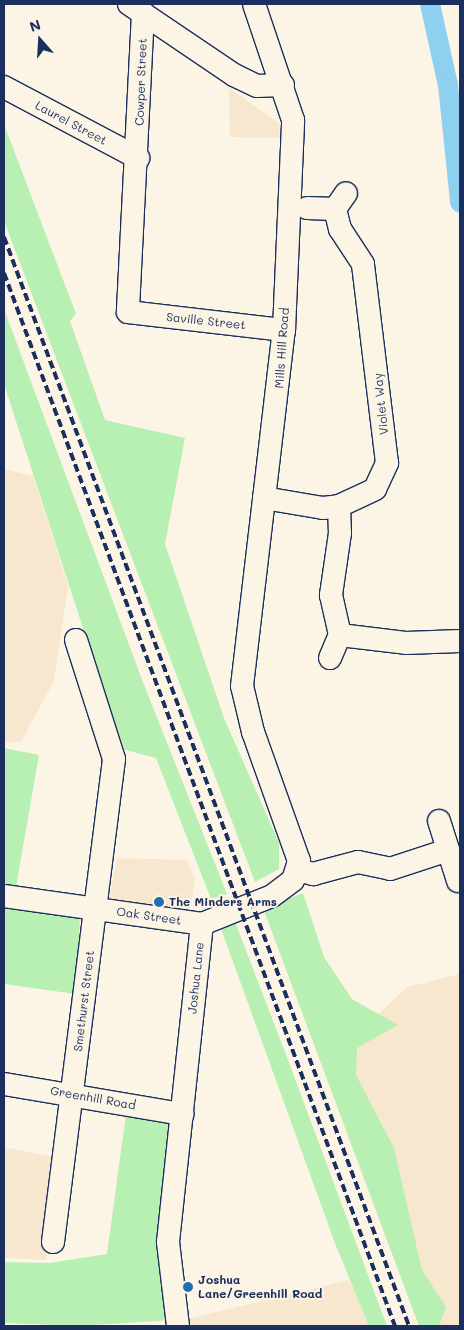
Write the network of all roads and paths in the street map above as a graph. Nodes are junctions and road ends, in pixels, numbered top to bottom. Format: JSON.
{"nodes":[{"id":1,"x":254,"y":4,"type":"edge"},
{"id":2,"x":136,"y":8,"type":"edge"},
{"id":3,"x":283,"y":85,"type":"junction"},
{"id":4,"x":4,"y":87,"type":"edge"},
{"id":5,"x":138,"y":158,"type":"junction"},
{"id":6,"x":307,"y":208,"type":"dead end"},
{"id":7,"x":128,"y":312,"type":"joint"},
{"id":8,"x":284,"y":330,"type":"junction"},
{"id":9,"x":264,"y":498,"type":"junction"},
{"id":10,"x":338,"y":506,"type":"junction"},
{"id":11,"x":340,"y":635,"type":"junction"},
{"id":12,"x":76,"y":640,"type":"dead end"},
{"id":13,"x":460,"y":641,"type":"edge"},
{"id":14,"x":330,"y":658,"type":"dead end"},
{"id":15,"x":438,"y":821,"type":"dead end"},
{"id":16,"x":448,"y":850,"type":"junction"},
{"id":17,"x":298,"y":870,"type":"junction"},
{"id":18,"x":458,"y":881,"type":"dead end"},
{"id":19,"x":4,"y":896,"type":"edge"},
{"id":20,"x":96,"y":908,"type":"junction"},
{"id":21,"x":202,"y":924,"type":"junction"},
{"id":22,"x":4,"y":1084,"type":"edge"},
{"id":23,"x":72,"y":1093,"type":"junction"},
{"id":24,"x":182,"y":1114,"type":"junction"},
{"id":25,"x":53,"y":1242,"type":"dead end"},
{"id":26,"x":178,"y":1326,"type":"edge"}],
"edges":[{"from":1,"to":3,"type":"street","name":"Mills Hill Road"},
{"from":2,"to":3,"type":"street","name":"Cowper Street"},
{"from":2,"to":5,"type":"street","name":"Cowper Street"},
{"from":3,"to":8,"type":"street","name":"Mills Hill Road"},
{"from":4,"to":5,"type":"street","name":"Laurel Street"},
{"from":5,"to":7,"type":"street","name":"Cowper Street"},
{"from":6,"to":10,"type":"street","name":"Violet Way"},
{"from":7,"to":8,"type":"street","name":"Saville Street"},
{"from":8,"to":9,"type":"street","name":"Mills Hill Road"},
{"from":9,"to":10,"type":"street","name":"Violet Way"},
{"from":9,"to":17,"type":"street","name":"Mills Hill Road"},
{"from":10,"to":11,"type":"street"},
{"from":11,"to":13,"type":"street"},
{"from":11,"to":14,"type":"street"},
{"from":12,"to":20,"type":"street","name":"Smethurst Street"},
{"from":15,"to":16,"type":"street"},
{"from":16,"to":17,"type":"street"},
{"from":16,"to":18,"type":"street"},
{"from":17,"to":21,"type":"street","name":"Joshua Lane"},
{"from":19,"to":20,"type":"street","name":"Oak Street"},
{"from":20,"to":21,"type":"street","name":"Oak Street"},
{"from":20,"to":23,"type":"street","name":"Smethurst Street"},
{"from":21,"to":24,"type":"street","name":"Joshua Lane"},
{"from":22,"to":23,"type":"street","name":"Greenhill Road"},
{"from":23,"to":24,"type":"street","name":"Greenhill Road"},
{"from":23,"to":25,"type":"street","name":"Smethurst Street"},
{"from":24,"to":26,"type":"street","name":"Joshua Lane"}]}
